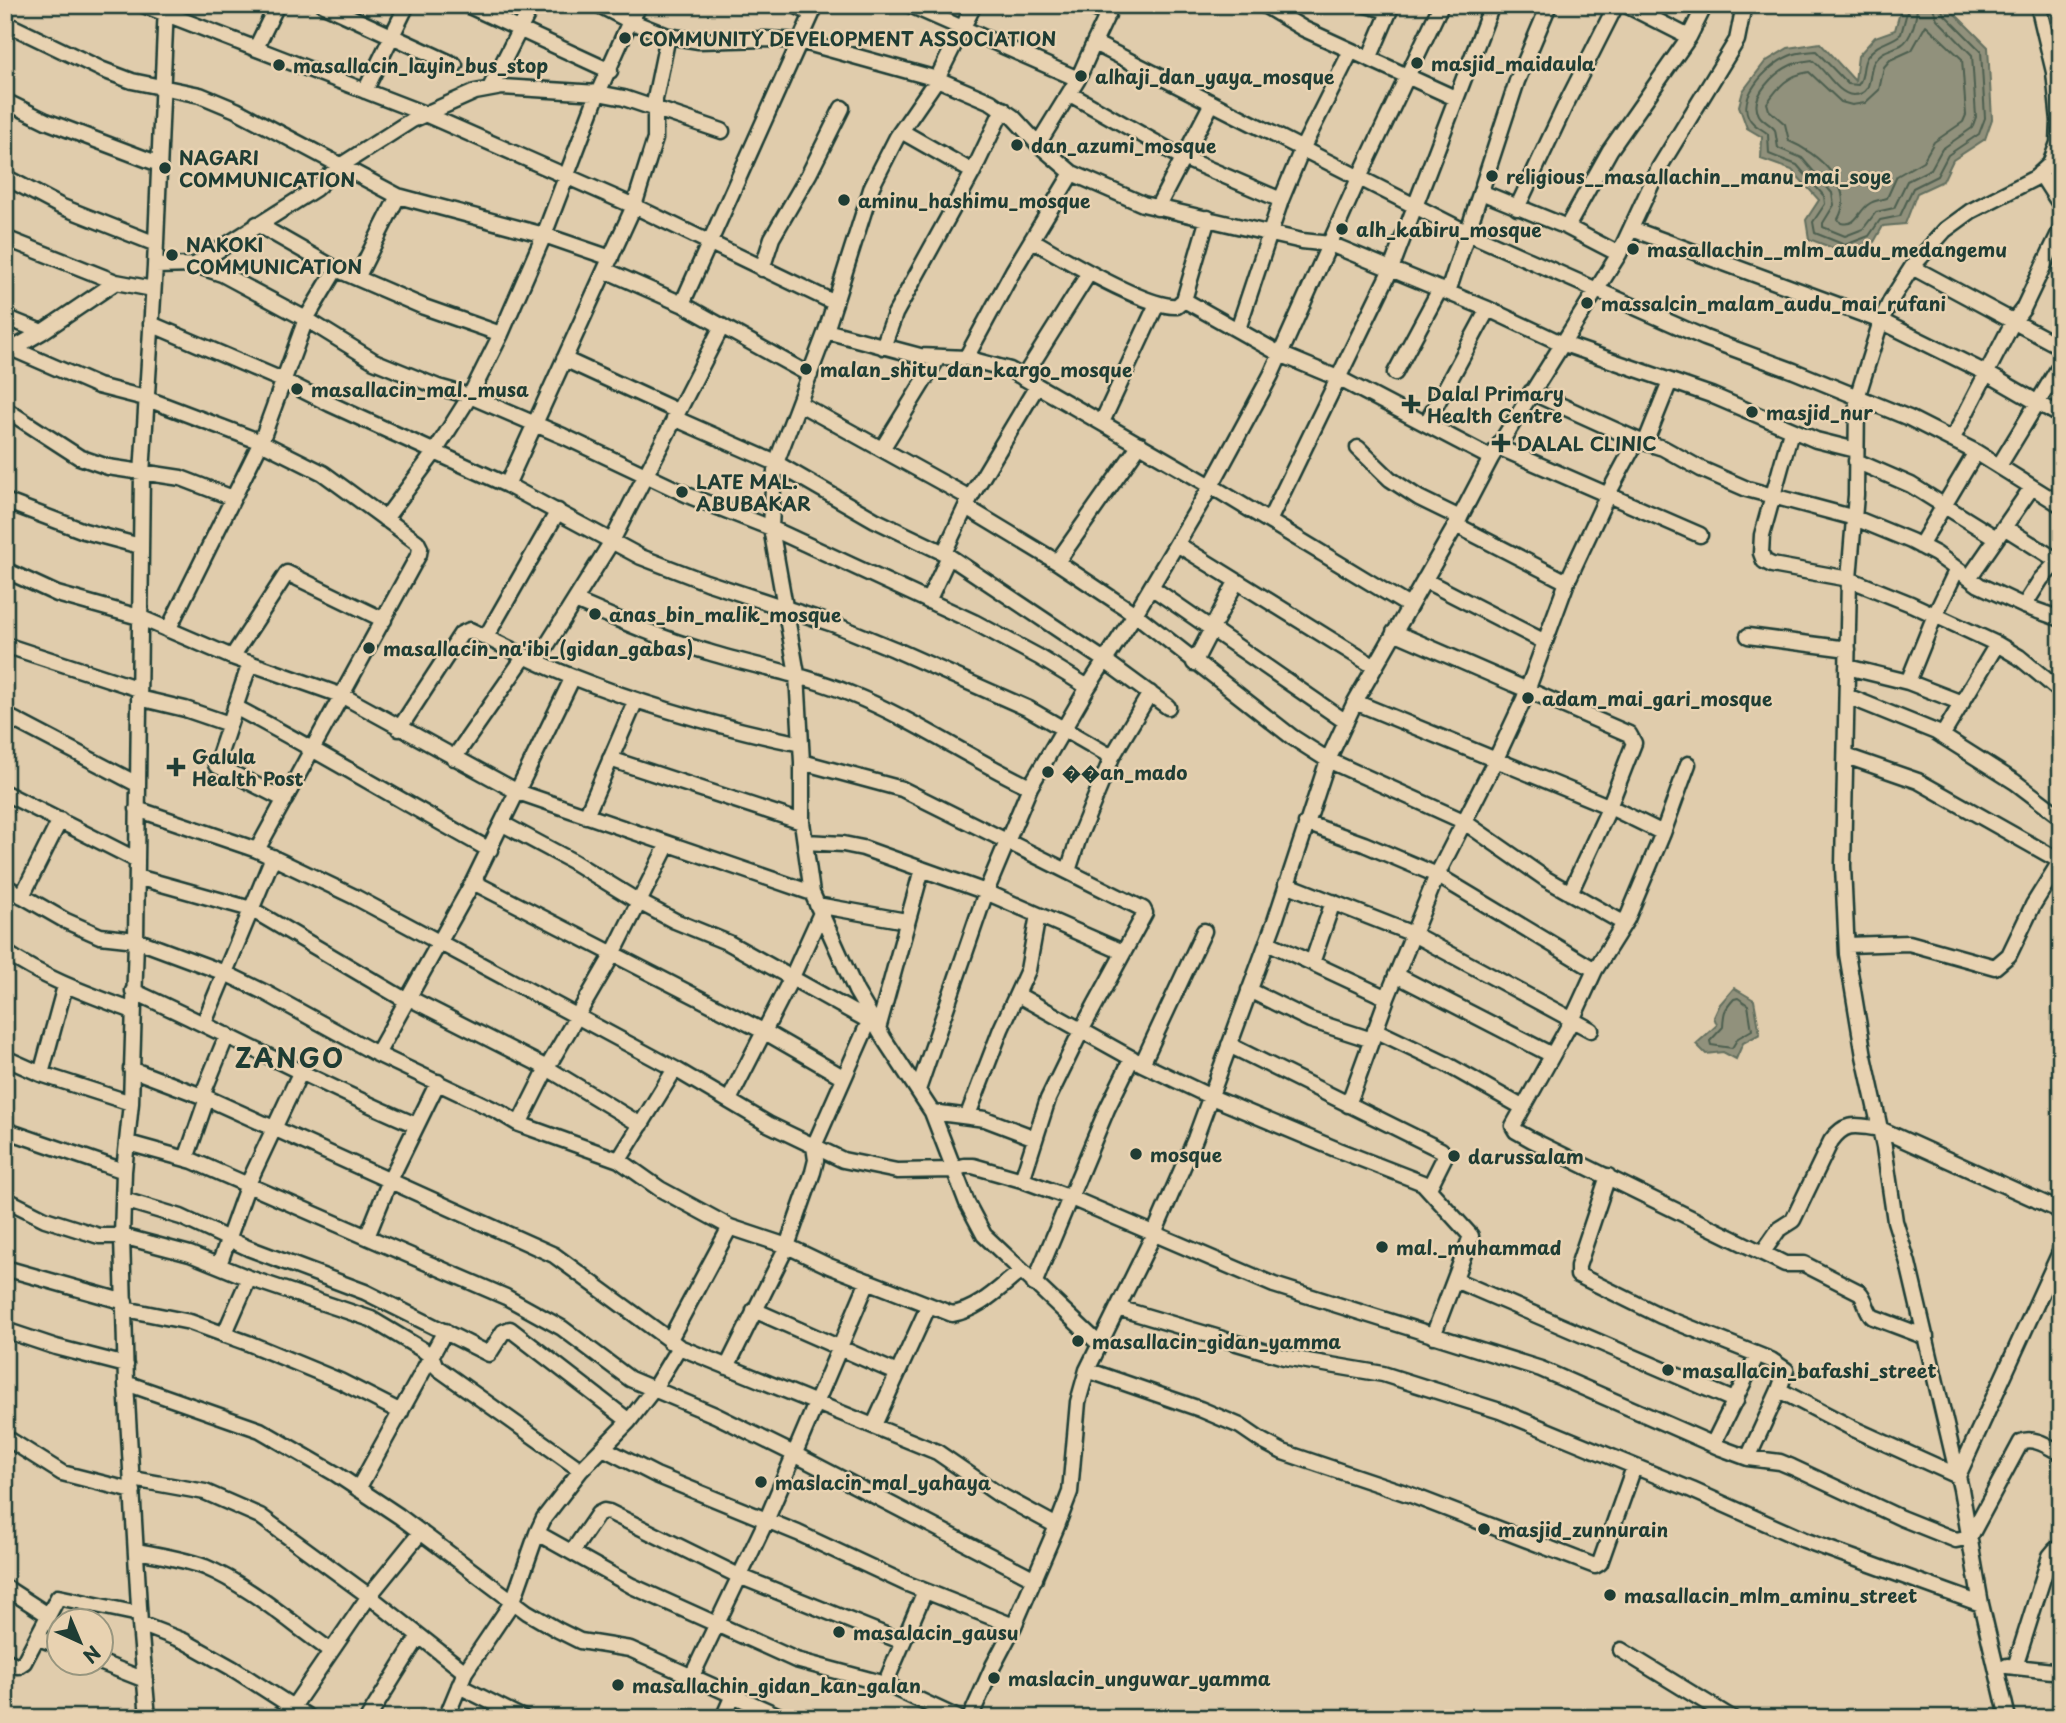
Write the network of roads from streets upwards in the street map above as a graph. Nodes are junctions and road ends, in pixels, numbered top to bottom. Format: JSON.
{"nodes":[{"id":1,"x":142,"y":5,"type":"edge"},
{"id":2,"x":277,"y":5,"type":"edge"},
{"id":3,"x":324,"y":5,"type":"edge"},
{"id":4,"x":407,"y":5,"type":"edge"},
{"id":5,"x":467,"y":5,"type":"edge"},
{"id":6,"x":532,"y":5,"type":"edge"},
{"id":7,"x":599,"y":5,"type":"edge"},
{"id":8,"x":640,"y":5,"type":"edge"},
{"id":9,"x":795,"y":5,"type":"edge"},
{"id":10,"x":910,"y":5,"type":"edge"},
{"id":11,"x":974,"y":5,"type":"edge"},
{"id":12,"x":1088,"y":5,"type":"edge"},
{"id":13,"x":1264,"y":5,"type":"edge"},
{"id":14,"x":1366,"y":5,"type":"edge"},
{"id":15,"x":1441,"y":5,"type":"edge"},
{"id":16,"x":1492,"y":5,"type":"edge"},
{"id":17,"x":1549,"y":5,"type":"edge"},
{"id":18,"x":1616,"y":5,"type":"edge"},
{"id":19,"x":1626,"y":5,"type":"edge"},
{"id":20,"x":1705,"y":5,"type":"edge"},
{"id":21,"x":1744,"y":5,"type":"edge"},
{"id":22,"x":2038,"y":5,"type":"edge"},
{"id":23,"x":1391,"y":8,"type":"edge"},
{"id":24,"x":166,"y":9,"type":"edge"},
{"id":25,"x":814,"y":10,"type":"edge"},
{"id":26,"x":1110,"y":10,"type":"edge"},
{"id":27,"x":630,"y":21,"type":"junction"},
{"id":28,"x":5,"y":23,"type":"edge"},
{"id":29,"x":962,"y":29,"type":"junction"},
{"id":30,"x":520,"y":30,"type":"junction"},
{"id":31,"x":668,"y":36,"type":"junction"},
{"id":32,"x":391,"y":37,"type":"junction"},
{"id":33,"x":1689,"y":37,"type":"junction"},
{"id":34,"x":800,"y":41,"type":"junction"},
{"id":35,"x":1094,"y":43,"type":"junction"},
{"id":36,"x":256,"y":48,"type":"junction"},
{"id":37,"x":1351,"y":51,"type":"junction"},
{"id":38,"x":1368,"y":59,"type":"junction"},
{"id":39,"x":455,"y":65,"type":"dead end"},
{"id":40,"x":610,"y":71,"type":"junction"},
{"id":41,"x":1408,"y":77,"type":"junction"},
{"id":42,"x":937,"y":79,"type":"junction"},
{"id":43,"x":1078,"y":79,"type":"junction"},
{"id":44,"x":163,"y":86,"type":"junction"},
{"id":45,"x":490,"y":88,"type":"junction"},
{"id":46,"x":365,"y":91,"type":"junction"},
{"id":47,"x":598,"y":93,"type":"junction"},
{"id":48,"x":2058,"y":93,"type":"edge"},
{"id":49,"x":1070,"y":94,"type":"junction"},
{"id":50,"x":1455,"y":98,"type":"junction"},
{"id":51,"x":5,"y":101,"type":"edge"},
{"id":52,"x":1212,"y":103,"type":"junction"},
{"id":53,"x":842,"y":108,"type":"dead end"},
{"id":54,"x":656,"y":109,"type":"junction"},
{"id":55,"x":1003,"y":109,"type":"junction"},
{"id":56,"x":425,"y":114,"type":"junction"},
{"id":57,"x":722,"y":131,"type":"dead end"},
{"id":58,"x":901,"y":131,"type":"junction"},
{"id":59,"x":1038,"y":144,"type":"junction"},
{"id":60,"x":1302,"y":149,"type":"junction"},
{"id":61,"x":2061,"y":151,"type":"edge"},
{"id":62,"x":1184,"y":158,"type":"junction"},
{"id":63,"x":159,"y":164,"type":"junction"},
{"id":64,"x":340,"y":166,"type":"junction"},
{"id":65,"x":2045,"y":168,"type":"junction"},
{"id":66,"x":973,"y":172,"type":"junction"},
{"id":67,"x":1072,"y":173,"type":"junction"},
{"id":68,"x":565,"y":176,"type":"junction"},
{"id":69,"x":5,"y":177,"type":"edge"},
{"id":70,"x":1359,"y":178,"type":"junction"},
{"id":71,"x":1481,"y":192,"type":"junction"},
{"id":72,"x":398,"y":196,"type":"junction"},
{"id":73,"x":1281,"y":200,"type":"junction"},
{"id":74,"x":634,"y":206,"type":"junction"},
{"id":75,"x":1415,"y":206,"type":"junction"},
{"id":76,"x":2061,"y":206,"type":"edge"},
{"id":77,"x":1157,"y":208,"type":"junction"},
{"id":78,"x":1517,"y":208,"type":"junction"},
{"id":79,"x":1208,"y":218,"type":"junction"},
{"id":80,"x":257,"y":224,"type":"junction"},
{"id":81,"x":1567,"y":227,"type":"junction"},
{"id":82,"x":1632,"y":229,"type":"junction"},
{"id":83,"x":2061,"y":229,"type":"edge"},
{"id":84,"x":1270,"y":232,"type":"junction"},
{"id":85,"x":1468,"y":233,"type":"junction"},
{"id":86,"x":544,"y":234,"type":"junction"},
{"id":87,"x":5,"y":238,"type":"edge"},
{"id":88,"x":1032,"y":240,"type":"junction"},
{"id":89,"x":708,"y":243,"type":"junction"},
{"id":90,"x":156,"y":244,"type":"junction"},
{"id":91,"x":1330,"y":244,"type":"junction"},
{"id":92,"x":1619,"y":254,"type":"junction"},
{"id":93,"x":608,"y":264,"type":"junction"},
{"id":94,"x":195,"y":265,"type":"junction"},
{"id":95,"x":155,"y":266,"type":"junction"},
{"id":96,"x":1912,"y":267,"type":"junction"},
{"id":97,"x":336,"y":269,"type":"junction"},
{"id":98,"x":762,"y":269,"type":"junction"},
{"id":99,"x":1391,"y":269,"type":"junction"},
{"id":100,"x":1089,"y":273,"type":"junction"},
{"id":101,"x":357,"y":278,"type":"junction"},
{"id":102,"x":116,"y":282,"type":"junction"},
{"id":103,"x":153,"y":289,"type":"junction"},
{"id":104,"x":1595,"y":290,"type":"junction"},
{"id":105,"x":1444,"y":291,"type":"junction"},
{"id":106,"x":1184,"y":300,"type":"junction"},
{"id":107,"x":835,"y":303,"type":"junction"},
{"id":108,"x":682,"y":304,"type":"junction"},
{"id":109,"x":1157,"y":304,"type":"junction"},
{"id":110,"x":1488,"y":309,"type":"junction"},
{"id":111,"x":5,"y":317,"type":"edge"},
{"id":112,"x":306,"y":319,"type":"junction"},
{"id":113,"x":1881,"y":321,"type":"junction"},
{"id":114,"x":2013,"y":322,"type":"junction"},
{"id":115,"x":151,"y":324,"type":"junction"},
{"id":116,"x":722,"y":326,"type":"junction"},
{"id":117,"x":1238,"y":329,"type":"junction"},
{"id":118,"x":826,"y":331,"type":"junction"},
{"id":119,"x":42,"y":332,"type":"junction"},
{"id":120,"x":501,"y":334,"type":"junction"},
{"id":121,"x":1562,"y":343,"type":"junction"},
{"id":122,"x":883,"y":346,"type":"junction"},
{"id":123,"x":2061,"y":347,"type":"edge"},
{"id":124,"x":9,"y":351,"type":"edge"},
{"id":125,"x":1280,"y":354,"type":"junction"},
{"id":126,"x":938,"y":358,"type":"junction"},
{"id":127,"x":966,"y":358,"type":"junction"},
{"id":128,"x":564,"y":359,"type":"junction"},
{"id":129,"x":2061,"y":364,"type":"edge"},
{"id":130,"x":1395,"y":373,"type":"dead end"},
{"id":131,"x":810,"y":374,"type":"junction"},
{"id":132,"x":1988,"y":374,"type":"junction"},
{"id":133,"x":1023,"y":378,"type":"junction"},
{"id":134,"x":1340,"y":379,"type":"junction"},
{"id":135,"x":282,"y":380,"type":"junction"},
{"id":136,"x":1670,"y":382,"type":"junction"},
{"id":137,"x":1037,"y":386,"type":"junction"},
{"id":138,"x":1531,"y":392,"type":"junction"},
{"id":139,"x":470,"y":396,"type":"junction"},
{"id":140,"x":145,"y":398,"type":"junction"},
{"id":141,"x":1857,"y":398,"type":"junction"},
{"id":142,"x":2039,"y":402,"type":"junction"},
{"id":143,"x":800,"y":404,"type":"junction"},
{"id":144,"x":5,"y":409,"type":"edge"},
{"id":145,"x":676,"y":414,"type":"junction"},
{"id":146,"x":2061,"y":416,"type":"edge"},
{"id":147,"x":1102,"y":422,"type":"junction"},
{"id":148,"x":1426,"y":424,"type":"junction"},
{"id":149,"x":537,"y":425,"type":"junction"},
{"id":150,"x":1791,"y":430,"type":"junction"},
{"id":151,"x":1952,"y":440,"type":"junction"},
{"id":152,"x":1641,"y":441,"type":"junction"},
{"id":153,"x":261,"y":442,"type":"junction"},
{"id":154,"x":1140,"y":444,"type":"junction"},
{"id":155,"x":1358,"y":448,"type":"dead end"},
{"id":156,"x":882,"y":449,"type":"junction"},
{"id":157,"x":1494,"y":452,"type":"junction"},
{"id":158,"x":1976,"y":452,"type":"junction"},
{"id":159,"x":435,"y":453,"type":"junction"},
{"id":160,"x":1856,"y":456,"type":"junction"},
{"id":161,"x":776,"y":463,"type":"junction"},
{"id":162,"x":1999,"y":466,"type":"junction"},
{"id":163,"x":142,"y":474,"type":"junction"},
{"id":164,"x":646,"y":476,"type":"junction"},
{"id":165,"x":507,"y":485,"type":"junction"},
{"id":166,"x":1211,"y":486,"type":"junction"},
{"id":167,"x":2032,"y":487,"type":"junction"},
{"id":168,"x":1608,"y":494,"type":"junction"},
{"id":169,"x":233,"y":498,"type":"junction"},
{"id":170,"x":1773,"y":498,"type":"junction"},
{"id":171,"x":5,"y":501,"type":"edge"},
{"id":172,"x":968,"y":503,"type":"junction"},
{"id":173,"x":1945,"y":504,"type":"junction"},
{"id":174,"x":2061,"y":505,"type":"edge"},
{"id":175,"x":558,"y":511,"type":"junction"},
{"id":176,"x":1855,"y":518,"type":"junction"},
{"id":177,"x":385,"y":519,"type":"junction"},
{"id":178,"x":1269,"y":522,"type":"junction"},
{"id":179,"x":1458,"y":522,"type":"junction"},
{"id":180,"x":771,"y":528,"type":"junction"},
{"id":181,"x":2000,"y":533,"type":"junction"},
{"id":182,"x":1700,"y":535,"type":"dead end"},
{"id":183,"x":612,"y":541,"type":"junction"},
{"id":184,"x":1177,"y":544,"type":"junction"},
{"id":185,"x":140,"y":546,"type":"junction"},
{"id":186,"x":1920,"y":546,"type":"junction"},
{"id":187,"x":946,"y":555,"type":"junction"},
{"id":188,"x":2060,"y":560,"type":"edge"},
{"id":189,"x":1057,"y":562,"type":"junction"},
{"id":190,"x":5,"y":570,"type":"edge"},
{"id":191,"x":1963,"y":574,"type":"junction"},
{"id":192,"x":1849,"y":579,"type":"junction"},
{"id":193,"x":1424,"y":580,"type":"junction"},
{"id":194,"x":1236,"y":582,"type":"junction"},
{"id":195,"x":1567,"y":582,"type":"junction"},
{"id":196,"x":1151,"y":587,"type":"junction"},
{"id":197,"x":575,"y":601,"type":"junction"},
{"id":198,"x":928,"y":601,"type":"junction"},
{"id":199,"x":1409,"y":606,"type":"junction"},
{"id":200,"x":2024,"y":606,"type":"junction"},
{"id":201,"x":787,"y":609,"type":"junction"},
{"id":202,"x":1135,"y":614,"type":"junction"},
{"id":203,"x":1935,"y":615,"type":"junction"},
{"id":204,"x":139,"y":618,"type":"junction"},
{"id":205,"x":2061,"y":619,"type":"edge"},
{"id":206,"x":384,"y":620,"type":"junction"},
{"id":207,"x":168,"y":630,"type":"junction"},
{"id":208,"x":1212,"y":631,"type":"junction"},
{"id":209,"x":1394,"y":632,"type":"junction"},
{"id":210,"x":1748,"y":636,"type":"dead end"},
{"id":211,"x":486,"y":637,"type":"junction"},
{"id":212,"x":1545,"y":642,"type":"junction"},
{"id":213,"x":1997,"y":643,"type":"junction"},
{"id":214,"x":5,"y":645,"type":"edge"},
{"id":215,"x":1848,"y":649,"type":"junction"},
{"id":216,"x":232,"y":657,"type":"junction"},
{"id":217,"x":531,"y":658,"type":"junction"},
{"id":218,"x":1104,"y":660,"type":"junction"},
{"id":219,"x":250,"y":663,"type":"junction"},
{"id":220,"x":1194,"y":663,"type":"junction"},
{"id":221,"x":1375,"y":667,"type":"junction"},
{"id":222,"x":1847,"y":667,"type":"junction"},
{"id":223,"x":797,"y":674,"type":"junction"},
{"id":224,"x":573,"y":677,"type":"junction"},
{"id":225,"x":1908,"y":682,"type":"junction"},
{"id":226,"x":1088,"y":687,"type":"junction"},
{"id":227,"x":1527,"y":692,"type":"junction"},
{"id":228,"x":2061,"y":692,"type":"edge"},
{"id":229,"x":139,"y":693,"type":"junction"},
{"id":230,"x":1150,"y":693,"type":"junction"},
{"id":231,"x":343,"y":696,"type":"junction"},
{"id":232,"x":1847,"y":696,"type":"junction"},
{"id":233,"x":636,"y":700,"type":"junction"},
{"id":234,"x":1355,"y":702,"type":"junction"},
{"id":235,"x":1962,"y":703,"type":"junction"},
{"id":236,"x":1168,"y":706,"type":"dead end"},
{"id":237,"x":235,"y":707,"type":"junction"},
{"id":238,"x":5,"y":715,"type":"edge"},
{"id":239,"x":1346,"y":722,"type":"junction"},
{"id":240,"x":229,"y":724,"type":"junction"},
{"id":241,"x":399,"y":729,"type":"junction"},
{"id":242,"x":1063,"y":729,"type":"junction"},
{"id":243,"x":1942,"y":736,"type":"junction"},
{"id":244,"x":801,"y":744,"type":"junction"},
{"id":245,"x":313,"y":748,"type":"junction"},
{"id":246,"x":1846,"y":756,"type":"junction"},
{"id":247,"x":1112,"y":757,"type":"junction"},
{"id":248,"x":454,"y":758,"type":"junction"},
{"id":249,"x":610,"y":759,"type":"junction"},
{"id":250,"x":1496,"y":759,"type":"junction"},
{"id":251,"x":1328,"y":760,"type":"junction"},
{"id":252,"x":802,"y":762,"type":"junction"},
{"id":253,"x":1688,"y":764,"type":"dead end"},
{"id":254,"x":137,"y":784,"type":"junction"},
{"id":255,"x":1030,"y":787,"type":"junction"},
{"id":256,"x":518,"y":792,"type":"junction"},
{"id":257,"x":6,"y":795,"type":"edge"},
{"id":258,"x":285,"y":800,"type":"junction"},
{"id":259,"x":1608,"y":806,"type":"junction"},
{"id":260,"x":137,"y":809,"type":"junction"},
{"id":261,"x":586,"y":816,"type":"junction"},
{"id":262,"x":2061,"y":817,"type":"edge"},
{"id":263,"x":60,"y":820,"type":"junction"},
{"id":264,"x":1463,"y":821,"type":"junction"},
{"id":265,"x":802,"y":822,"type":"junction"},
{"id":266,"x":1306,"y":823,"type":"junction"},
{"id":267,"x":503,"y":824,"type":"junction"},
{"id":268,"x":1663,"y":833,"type":"junction"},
{"id":269,"x":1006,"y":841,"type":"junction"},
{"id":270,"x":805,"y":842,"type":"junction"},
{"id":271,"x":668,"y":845,"type":"junction"},
{"id":272,"x":257,"y":850,"type":"junction"},
{"id":273,"x":490,"y":850,"type":"junction"},
{"id":274,"x":273,"y":857,"type":"junction"},
{"id":275,"x":137,"y":860,"type":"junction"},
{"id":276,"x":2060,"y":860,"type":"edge"},
{"id":277,"x":922,"y":869,"type":"junction"},
{"id":278,"x":1068,"y":871,"type":"junction"},
{"id":279,"x":1437,"y":875,"type":"junction"},
{"id":280,"x":137,"y":877,"type":"junction"},
{"id":281,"x":473,"y":882,"type":"junction"},
{"id":282,"x":1286,"y":884,"type":"junction"},
{"id":283,"x":5,"y":886,"type":"edge"},
{"id":284,"x":986,"y":892,"type":"junction"},
{"id":285,"x":1570,"y":893,"type":"junction"},
{"id":286,"x":22,"y":896,"type":"junction"},
{"id":287,"x":639,"y":902,"type":"junction"},
{"id":288,"x":1333,"y":902,"type":"junction"},
{"id":289,"x":816,"y":904,"type":"junction"},
{"id":290,"x":251,"y":909,"type":"junction"},
{"id":291,"x":1038,"y":915,"type":"junction"},
{"id":292,"x":906,"y":921,"type":"junction"},
{"id":293,"x":1625,"y":922,"type":"junction"},
{"id":294,"x":1204,"y":931,"type":"dead end"},
{"id":295,"x":1413,"y":934,"type":"junction"},
{"id":296,"x":136,"y":940,"type":"junction"},
{"id":297,"x":1267,"y":942,"type":"junction"},
{"id":298,"x":439,"y":943,"type":"junction"},
{"id":299,"x":1847,"y":945,"type":"junction"},
{"id":300,"x":1123,"y":952,"type":"junction"},
{"id":301,"x":613,"y":954,"type":"junction"},
{"id":302,"x":7,"y":958,"type":"edge"},
{"id":303,"x":1312,"y":962,"type":"junction"},
{"id":304,"x":1595,"y":970,"type":"junction"},
{"id":305,"x":225,"y":973,"type":"junction"},
{"id":306,"x":1396,"y":975,"type":"junction"},
{"id":307,"x":792,"y":977,"type":"junction"},
{"id":308,"x":65,"y":986,"type":"junction"},
{"id":309,"x":1249,"y":990,"type":"junction"},
{"id":310,"x":133,"y":991,"type":"junction"},
{"id":311,"x":1018,"y":995,"type":"junction"},
{"id":312,"x":1387,"y":998,"type":"junction"},
{"id":313,"x":408,"y":1000,"type":"junction"},
{"id":314,"x":133,"y":1011,"type":"junction"},
{"id":315,"x":578,"y":1016,"type":"junction"},
{"id":316,"x":1572,"y":1020,"type":"junction"},
{"id":317,"x":873,"y":1022,"type":"junction"},
{"id":318,"x":204,"y":1023,"type":"junction"},
{"id":319,"x":1082,"y":1029,"type":"junction"},
{"id":320,"x":1591,"y":1030,"type":"dead end"},
{"id":321,"x":765,"y":1032,"type":"junction"},
{"id":322,"x":227,"y":1035,"type":"junction"},
{"id":323,"x":1373,"y":1035,"type":"junction"},
{"id":324,"x":1229,"y":1045,"type":"junction"},
{"id":325,"x":377,"y":1054,"type":"junction"},
{"id":326,"x":1552,"y":1055,"type":"junction"},
{"id":327,"x":5,"y":1058,"type":"edge"},
{"id":328,"x":1137,"y":1061,"type":"junction"},
{"id":329,"x":547,"y":1068,"type":"junction"},
{"id":330,"x":131,"y":1069,"type":"junction"},
{"id":331,"x":675,"y":1069,"type":"junction"},
{"id":332,"x":300,"y":1071,"type":"junction"},
{"id":333,"x":41,"y":1074,"type":"junction"},
{"id":334,"x":844,"y":1077,"type":"junction"},
{"id":335,"x":438,"y":1082,"type":"junction"},
{"id":336,"x":918,"y":1090,"type":"junction"},
{"id":337,"x":1209,"y":1096,"type":"junction"},
{"id":338,"x":205,"y":1097,"type":"junction"},
{"id":339,"x":729,"y":1100,"type":"junction"},
{"id":340,"x":131,"y":1103,"type":"junction"},
{"id":341,"x":1348,"y":1105,"type":"junction"},
{"id":342,"x":1522,"y":1107,"type":"junction"},
{"id":343,"x":932,"y":1112,"type":"junction"},
{"id":344,"x":968,"y":1115,"type":"junction"},
{"id":345,"x":519,"y":1124,"type":"junction"},
{"id":346,"x":416,"y":1125,"type":"junction"},
{"id":347,"x":640,"y":1125,"type":"junction"},
{"id":348,"x":273,"y":1129,"type":"junction"},
{"id":349,"x":1880,"y":1129,"type":"junction"},
{"id":350,"x":5,"y":1130,"type":"edge"},
{"id":351,"x":1035,"y":1138,"type":"junction"},
{"id":352,"x":128,"y":1143,"type":"junction"},
{"id":353,"x":814,"y":1146,"type":"junction"},
{"id":354,"x":186,"y":1159,"type":"junction"},
{"id":355,"x":619,"y":1160,"type":"junction"},
{"id":356,"x":954,"y":1170,"type":"junction"},
{"id":357,"x":124,"y":1171,"type":"junction"},
{"id":358,"x":1608,"y":1176,"type":"junction"},
{"id":359,"x":390,"y":1180,"type":"junction"},
{"id":360,"x":1021,"y":1180,"type":"junction"},
{"id":361,"x":248,"y":1184,"type":"junction"},
{"id":362,"x":1429,"y":1188,"type":"junction"},
{"id":363,"x":1071,"y":1198,"type":"junction"},
{"id":364,"x":5,"y":1199,"type":"edge"},
{"id":365,"x":124,"y":1200,"type":"junction"},
{"id":366,"x":2061,"y":1211,"type":"edge"},
{"id":367,"x":730,"y":1227,"type":"junction"},
{"id":368,"x":1154,"y":1234,"type":"junction"},
{"id":369,"x":122,"y":1236,"type":"junction"},
{"id":370,"x":367,"y":1237,"type":"junction"},
{"id":371,"x":229,"y":1238,"type":"junction"},
{"id":372,"x":787,"y":1245,"type":"junction"},
{"id":373,"x":2061,"y":1250,"type":"edge"},
{"id":374,"x":1763,"y":1252,"type":"junction"},
{"id":375,"x":219,"y":1265,"type":"junction"},
{"id":376,"x":5,"y":1268,"type":"edge"},
{"id":377,"x":1021,"y":1271,"type":"junction"},
{"id":378,"x":249,"y":1278,"type":"junction"},
{"id":379,"x":1455,"y":1280,"type":"junction"},
{"id":380,"x":868,"y":1281,"type":"junction"},
{"id":381,"x":1034,"y":1284,"type":"junction"},
{"id":382,"x":929,"y":1304,"type":"junction"},
{"id":383,"x":125,"y":1306,"type":"junction"},
{"id":384,"x":1118,"y":1308,"type":"junction"},
{"id":385,"x":754,"y":1310,"type":"junction"},
{"id":386,"x":5,"y":1330,"type":"edge"},
{"id":387,"x":445,"y":1331,"type":"junction"},
{"id":388,"x":224,"y":1335,"type":"junction"},
{"id":389,"x":1433,"y":1336,"type":"junction"},
{"id":390,"x":1926,"y":1337,"type":"junction"},
{"id":391,"x":674,"y":1344,"type":"junction"},
{"id":392,"x":1099,"y":1344,"type":"junction"},
{"id":393,"x":841,"y":1349,"type":"junction"},
{"id":394,"x":1756,"y":1354,"type":"junction"},
{"id":395,"x":432,"y":1357,"type":"junction"},
{"id":396,"x":126,"y":1365,"type":"junction"},
{"id":397,"x":727,"y":1367,"type":"junction"},
{"id":398,"x":1087,"y":1370,"type":"junction"},
{"id":399,"x":897,"y":1373,"type":"junction"},
{"id":400,"x":126,"y":1383,"type":"junction"},
{"id":401,"x":653,"y":1390,"type":"junction"},
{"id":402,"x":1779,"y":1390,"type":"junction"},
{"id":403,"x":1736,"y":1401,"type":"junction"},
{"id":404,"x":816,"y":1402,"type":"junction"},
{"id":405,"x":401,"y":1412,"type":"junction"},
{"id":406,"x":629,"y":1421,"type":"junction"},
{"id":407,"x":874,"y":1424,"type":"junction"},
{"id":408,"x":5,"y":1437,"type":"edge"},
{"id":409,"x":1713,"y":1444,"type":"junction"},
{"id":410,"x":603,"y":1448,"type":"junction"},
{"id":411,"x":2061,"y":1453,"type":"edge"},
{"id":412,"x":794,"y":1454,"type":"junction"},
{"id":413,"x":1748,"y":1458,"type":"junction"},
{"id":414,"x":1634,"y":1467,"type":"junction"},
{"id":415,"x":581,"y":1470,"type":"junction"},
{"id":416,"x":1958,"y":1476,"type":"junction"},
{"id":417,"x":133,"y":1485,"type":"junction"},
{"id":418,"x":359,"y":1489,"type":"junction"},
{"id":419,"x":766,"y":1521,"type":"junction"},
{"id":420,"x":1057,"y":1526,"type":"junction"},
{"id":421,"x":421,"y":1532,"type":"junction"},
{"id":422,"x":537,"y":1533,"type":"junction"},
{"id":423,"x":1970,"y":1537,"type":"junction"},
{"id":424,"x":136,"y":1551,"type":"junction"},
{"id":425,"x":2061,"y":1551,"type":"edge"},
{"id":426,"x":572,"y":1552,"type":"junction"},
{"id":427,"x":739,"y":1576,"type":"junction"},
{"id":428,"x":1035,"y":1579,"type":"junction"},
{"id":429,"x":5,"y":1587,"type":"edge"},
{"id":430,"x":925,"y":1591,"type":"junction"},
{"id":431,"x":369,"y":1596,"type":"junction"},
{"id":432,"x":513,"y":1601,"type":"junction"},
{"id":433,"x":1981,"y":1604,"type":"junction"},
{"id":434,"x":51,"y":1608,"type":"edge"},
{"id":435,"x":102,"y":1608,"type":"edge"},
{"id":436,"x":116,"y":1612,"type":"edge"},
{"id":437,"x":46,"y":1614,"type":"edge"},
{"id":438,"x":140,"y":1619,"type":"junction"},
{"id":439,"x":46,"y":1620,"type":"edge"},
{"id":440,"x":717,"y":1623,"type":"junction"},
{"id":441,"x":1014,"y":1626,"type":"junction"},
{"id":442,"x":419,"y":1636,"type":"junction"},
{"id":443,"x":38,"y":1638,"type":"junction"},
{"id":444,"x":46,"y":1641,"type":"edge"},
{"id":445,"x":903,"y":1642,"type":"junction"},
{"id":446,"x":1621,"y":1650,"type":"dead end"},
{"id":447,"x":331,"y":1651,"type":"junction"},
{"id":448,"x":5,"y":1660,"type":"edge"},
{"id":449,"x":1995,"y":1665,"type":"junction"},
{"id":450,"x":2015,"y":1667,"type":"junction"},
{"id":451,"x":116,"y":1669,"type":"edge"},
{"id":452,"x":465,"y":1672,"type":"junction"},
{"id":453,"x":2061,"y":1672,"type":"edge"},
{"id":454,"x":692,"y":1675,"type":"junction"},
{"id":455,"x":145,"y":1680,"type":"junction"},
{"id":456,"x":885,"y":1684,"type":"junction"},
{"id":457,"x":458,"y":1686,"type":"junction"},
{"id":458,"x":733,"y":1695,"type":"junction"},
{"id":459,"x":293,"y":1707,"type":"junction"},
{"id":460,"x":148,"y":1718,"type":"edge"},
{"id":461,"x":310,"y":1718,"type":"edge"},
{"id":462,"x":368,"y":1718,"type":"edge"},
{"id":463,"x":446,"y":1718,"type":"edge"},
{"id":464,"x":523,"y":1718,"type":"edge"},
{"id":465,"x":723,"y":1718,"type":"edge"},
{"id":466,"x":784,"y":1718,"type":"edge"},
{"id":467,"x":958,"y":1718,"type":"edge"},
{"id":468,"x":970,"y":1718,"type":"edge"},
{"id":469,"x":1732,"y":1718,"type":"edge"},
{"id":470,"x":2008,"y":1718,"type":"edge"}],
"edges":[{"from":1,"to":24,"type":"street"},
{"from":2,"to":36,"type":"street"},
{"from":3,"to":32,"type":"street"},
{"from":4,"to":32,"type":"street"},
{"from":5,"to":30,"type":"street"},
{"from":6,"to":30,"type":"street"},
{"from":7,"to":27,"type":"street"},
{"from":8,"to":27,"type":"street"},
{"from":9,"to":25,"type":"street"},
{"from":10,"to":29,"type":"street"},
{"from":11,"to":29,"type":"street"},
{"from":12,"to":26,"type":"street"},
{"from":13,"to":37,"type":"street"},
{"from":14,"to":23,"type":"street"},
{"from":15,"to":41,"type":"street"},
{"from":16,"to":50,"type":"street"},
{"from":17,"to":71,"type":"street"},
{"from":18,"to":78,"type":"street"},
{"from":19,"to":33,"type":"street"},
{"from":20,"to":33,"type":"street"},
{"from":21,"to":82,"type":"street"},
{"from":22,"to":48,"type":"street"},
{"from":23,"to":38,"type":"street"},
{"from":24,"to":36,"type":"street"},
{"from":24,"to":44,"type":"street"},
{"from":25,"to":34,"type":"street"},
{"from":26,"to":35,"type":"street"},
{"from":27,"to":31,"type":"street"},
{"from":27,"to":40,"type":"street"},
{"from":28,"to":44,"type":"street"},
{"from":29,"to":42,"type":"street"},
{"from":29,"to":43,"type":"street"},
{"from":30,"to":40,"type":"street"},
{"from":30,"to":45,"type":"street"},
{"from":31,"to":34,"type":"street"},
{"from":31,"to":54,"type":"street"},
{"from":32,"to":39,"type":"street"},
{"from":32,"to":46,"type":"street"},
{"from":33,"to":81,"type":"street"},
{"from":34,"to":42,"type":"street"},
{"from":34,"to":89,"type":"street"},
{"from":35,"to":43,"type":"street"},
{"from":35,"to":52,"type":"street"},
{"from":36,"to":46,"type":"street"},
{"from":37,"to":38,"type":"street"},
{"from":37,"to":60,"type":"street"},
{"from":38,"to":41,"type":"street"},
{"from":40,"to":47,"type":"street"},
{"from":41,"to":50,"type":"street"},
{"from":41,"to":70,"type":"street"},
{"from":42,"to":55,"type":"street"},
{"from":42,"to":58,"type":"street"},
{"from":43,"to":49,"type":"street"},
{"from":44,"to":63,"type":"street"},
{"from":44,"to":64,"type":"street"},
{"from":45,"to":47,"type":"street"},
{"from":45,"to":56,"type":"street"},
{"from":46,"to":56,"type":"street"},
{"from":47,"to":54,"type":"street"},
{"from":47,"to":68,"type":"street"},
{"from":48,"to":65,"type":"street"},
{"from":49,"to":59,"type":"street"},
{"from":49,"to":62,"type":"street"},
{"from":50,"to":75,"type":"street"},
{"from":51,"to":63,"type":"street"},
{"from":52,"to":60,"type":"street"},
{"from":52,"to":62,"type":"street"},
{"from":53,"to":98,"type":"street"},
{"from":54,"to":57,"type":"street"},
{"from":54,"to":74,"type":"street"},
{"from":55,"to":59,"type":"street"},
{"from":55,"to":66,"type":"street"},
{"from":56,"to":64,"type":"street"},
{"from":56,"to":68,"type":"street"},
{"from":58,"to":66,"type":"street"},
{"from":58,"to":107,"type":"street"},
{"from":59,"to":67,"type":"street"},
{"from":60,"to":70,"type":"street"},
{"from":60,"to":73,"type":"street"},
{"from":61,"to":65,"type":"street"},
{"from":62,"to":73,"type":"street"},
{"from":62,"to":77,"type":"street"},
{"from":63,"to":90,"type":"street"},
{"from":64,"to":72,"type":"street"},
{"from":64,"to":80,"type":"street"},
{"from":65,"to":76,"type":"street"},
{"from":65,"to":96,"type":"street"},
{"from":66,"to":122,"type":"street"},
{"from":67,"to":77,"type":"street"},
{"from":67,"to":88,"type":"street"},
{"from":68,"to":74,"type":"street"},
{"from":68,"to":86,"type":"street"},
{"from":69,"to":90,"type":"street"},
{"from":70,"to":75,"type":"street"},
{"from":70,"to":91,"type":"street"},
{"from":71,"to":78,"type":"street"},
{"from":71,"to":85,"type":"street"},
{"from":72,"to":86,"type":"street"},
{"from":72,"to":101,"type":"street"},
{"from":73,"to":84,"type":"street"},
{"from":74,"to":89,"type":"street"},
{"from":74,"to":93,"type":"street"},
{"from":75,"to":85,"type":"street"},
{"from":75,"to":99,"type":"street"},
{"from":77,"to":79,"type":"street"},
{"from":78,"to":81,"type":"street"},
{"from":79,"to":84,"type":"street"},
{"from":79,"to":106,"type":"street"},
{"from":80,"to":94,"type":"street"},
{"from":80,"to":97,"type":"street"},
{"from":81,"to":92,"type":"street"},
{"from":82,"to":92,"type":"street"},
{"from":82,"to":113,"type":"street"},
{"from":83,"to":114,"type":"street"},
{"from":84,"to":91,"type":"street"},
{"from":84,"to":117,"type":"street"},
{"from":85,"to":104,"type":"street"},
{"from":85,"to":105,"type":"street"},
{"from":86,"to":93,"type":"street"},
{"from":86,"to":120,"type":"street"},
{"from":87,"to":102,"type":"street"},
{"from":88,"to":100,"type":"street"},
{"from":88,"to":127,"type":"street"},
{"from":89,"to":98,"type":"street"},
{"from":89,"to":108,"type":"street"},
{"from":90,"to":95,"type":"street"},
{"from":91,"to":99,"type":"street"},
{"from":91,"to":125,"type":"street"},
{"from":92,"to":104,"type":"street"},
{"from":93,"to":108,"type":"street"},
{"from":93,"to":128,"type":"street"},
{"from":94,"to":95,"type":"street"},
{"from":94,"to":112,"type":"street"},
{"from":95,"to":103,"type":"street"},
{"from":96,"to":113,"type":"street"},
{"from":96,"to":114,"type":"street"},
{"from":97,"to":101,"type":"street"},
{"from":97,"to":112,"type":"street"},
{"from":98,"to":107,"type":"street"},
{"from":99,"to":105,"type":"street"},
{"from":99,"to":134,"type":"street"},
{"from":100,"to":109,"type":"street"},
{"from":100,"to":133,"type":"street"},
{"from":101,"to":120,"type":"street"},
{"from":102,"to":103,"type":"street"},
{"from":102,"to":119,"type":"street"},
{"from":103,"to":115,"type":"street"},
{"from":104,"to":121,"type":"street"},
{"from":104,"to":141,"type":"street"},
{"from":105,"to":110,"type":"street"},
{"from":105,"to":130,"type":"street"},
{"from":106,"to":109,"type":"street"},
{"from":106,"to":117,"type":"street"},
{"from":107,"to":118,"type":"street"},
{"from":108,"to":116,"type":"street"},
{"from":109,"to":147,"type":"street"},
{"from":110,"to":121,"type":"street"},
{"from":110,"to":148,"type":"street"},
{"from":111,"to":119,"type":"street"},
{"from":112,"to":135,"type":"street"},
{"from":112,"to":139,"type":"street"},
{"from":113,"to":132,"type":"street"},
{"from":113,"to":141,"type":"street"},
{"from":114,"to":123,"type":"street"},
{"from":114,"to":132,"type":"street"},
{"from":115,"to":135,"type":"street"},
{"from":115,"to":140,"type":"street"},
{"from":116,"to":131,"type":"street"},
{"from":116,"to":145,"type":"street"},
{"from":117,"to":125,"type":"street"},
{"from":118,"to":122,"type":"street"},
{"from":118,"to":131,"type":"street"},
{"from":119,"to":124,"type":"street"},
{"from":120,"to":139,"type":"street"},
{"from":121,"to":136,"type":"street"},
{"from":121,"to":138,"type":"street"},
{"from":122,"to":126,"type":"street"},
{"from":124,"to":140,"type":"street"},
{"from":125,"to":134,"type":"street"},
{"from":125,"to":166,"type":"street"},
{"from":126,"to":127,"type":"street"},
{"from":126,"to":156,"type":"street"},
{"from":127,"to":133,"type":"street"},
{"from":128,"to":145,"type":"street"},
{"from":128,"to":149,"type":"street"},
{"from":129,"to":142,"type":"street"},
{"from":131,"to":143,"type":"street"},
{"from":132,"to":142,"type":"street"},
{"from":132,"to":151,"type":"street"},
{"from":133,"to":137,"type":"street"},
{"from":134,"to":148,"type":"street"},
{"from":134,"to":178,"type":"street"},
{"from":135,"to":153,"type":"street"},
{"from":135,"to":159,"type":"street"},
{"from":136,"to":150,"type":"street"},
{"from":136,"to":152,"type":"street"},
{"from":137,"to":147,"type":"street"},
{"from":137,"to":172,"type":"street"},
{"from":138,"to":152,"type":"street"},
{"from":138,"to":157,"type":"street"},
{"from":139,"to":149,"type":"street"},
{"from":139,"to":159,"type":"street"},
{"from":140,"to":153,"type":"street"},
{"from":140,"to":163,"type":"street"},
{"from":141,"to":151,"type":"street"},
{"from":141,"to":160,"type":"street"},
{"from":142,"to":146,"type":"street"},
{"from":142,"to":162,"type":"street"},
{"from":143,"to":156,"type":"street"},
{"from":143,"to":161,"type":"street"},
{"from":144,"to":163,"type":"street"},
{"from":145,"to":161,"type":"street"},
{"from":145,"to":164,"type":"street"},
{"from":147,"to":154,"type":"street"},
{"from":148,"to":157,"type":"street"},
{"from":149,"to":164,"type":"street"},
{"from":149,"to":165,"type":"street"},
{"from":150,"to":160,"type":"street"},
{"from":150,"to":170,"type":"street"},
{"from":151,"to":158,"type":"street"},
{"from":152,"to":168,"type":"street"},
{"from":152,"to":170,"type":"street"},
{"from":153,"to":169,"type":"street"},
{"from":153,"to":177,"type":"street"},
{"from":154,"to":166,"type":"street"},
{"from":154,"to":189,"type":"street"},
{"from":155,"to":179,"type":"street"},
{"from":156,"to":172,"type":"street"},
{"from":157,"to":168,"type":"street"},
{"from":157,"to":179,"type":"street"},
{"from":158,"to":162,"type":"street"},
{"from":158,"to":173,"type":"street"},
{"from":159,"to":165,"type":"street"},
{"from":159,"to":177,"type":"street"},
{"from":160,"to":173,"type":"street"},
{"from":160,"to":176,"type":"street"},
{"from":161,"to":180,"type":"street"},
{"from":161,"to":187,"type":"street"},
{"from":162,"to":167,"type":"street"},
{"from":163,"to":169,"type":"street"},
{"from":163,"to":185,"type":"street"},
{"from":164,"to":180,"type":"street"},
{"from":164,"to":183,"type":"street"},
{"from":165,"to":175,"type":"street"},
{"from":166,"to":178,"type":"street"},
{"from":166,"to":184,"type":"street"},
{"from":167,"to":174,"type":"street"},
{"from":167,"to":181,"type":"street"},
{"from":168,"to":182,"type":"street"},
{"from":168,"to":195,"type":"street"},
{"from":169,"to":207,"type":"street"},
{"from":170,"to":176,"type":"street"},
{"from":170,"to":192,"type":"street"},
{"from":171,"to":185,"type":"street"},
{"from":172,"to":187,"type":"street"},
{"from":172,"to":189,"type":"street"},
{"from":173,"to":181,"type":"street"},
{"from":173,"to":186,"type":"street"},
{"from":175,"to":183,"type":"street"},
{"from":175,"to":211,"type":"street"},
{"from":176,"to":186,"type":"street"},
{"from":176,"to":192,"type":"street"},
{"from":177,"to":206,"type":"street"},
{"from":178,"to":199,"type":"street"},
{"from":179,"to":193,"type":"street"},
{"from":179,"to":195,"type":"street"},
{"from":180,"to":198,"type":"street"},
{"from":180,"to":201,"type":"street"},
{"from":181,"to":188,"type":"street"},
{"from":181,"to":191,"type":"street"},
{"from":183,"to":197,"type":"street"},
{"from":183,"to":201,"type":"street"},
{"from":184,"to":194,"type":"street"},
{"from":184,"to":196,"type":"street"},
{"from":185,"to":204,"type":"street"},
{"from":186,"to":191,"type":"street"},
{"from":187,"to":198,"type":"street"},
{"from":187,"to":218,"type":"street"},
{"from":188,"to":200,"type":"street"},
{"from":189,"to":202,"type":"street"},
{"from":190,"to":204,"type":"street"},
{"from":191,"to":200,"type":"street"},
{"from":191,"to":203,"type":"street"},
{"from":192,"to":203,"type":"street"},
{"from":192,"to":215,"type":"street"},
{"from":193,"to":199,"type":"street"},
{"from":193,"to":212,"type":"street"},
{"from":194,"to":208,"type":"street"},
{"from":194,"to":221,"type":"street"},
{"from":195,"to":212,"type":"street"},
{"from":196,"to":202,"type":"street"},
{"from":196,"to":208,"type":"street"},
{"from":197,"to":217,"type":"street"},
{"from":197,"to":223,"type":"street"},
{"from":198,"to":226,"type":"street"},
{"from":199,"to":209,"type":"street"},
{"from":200,"to":205,"type":"street"},
{"from":201,"to":223,"type":"street"},
{"from":201,"to":242,"type":"street"},
{"from":202,"to":218,"type":"street"},
{"from":202,"to":220,"type":"street"},
{"from":203,"to":213,"type":"street"},
{"from":203,"to":225,"type":"street"},
{"from":204,"to":207,"type":"street"},
{"from":204,"to":229,"type":"street"},
{"from":206,"to":216,"type":"street"},
{"from":206,"to":231,"type":"street"},
{"from":207,"to":216,"type":"street"},
{"from":208,"to":220,"type":"street"},
{"from":208,"to":239,"type":"street"},
{"from":209,"to":221,"type":"street"},
{"from":209,"to":227,"type":"street"},
{"from":210,"to":215,"type":"street"},
{"from":211,"to":217,"type":"street"},
{"from":211,"to":241,"type":"street"},
{"from":212,"to":227,"type":"street"},
{"from":213,"to":228,"type":"street"},
{"from":213,"to":235,"type":"street"},
{"from":214,"to":229,"type":"street"},
{"from":215,"to":222,"type":"street"},
{"from":216,"to":219,"type":"street"},
{"from":217,"to":224,"type":"street"},
{"from":217,"to":248,"type":"street"},
{"from":218,"to":226,"type":"street"},
{"from":218,"to":230,"type":"street"},
{"from":219,"to":231,"type":"street"},
{"from":219,"to":237,"type":"street"},
{"from":220,"to":251,"type":"street"},
{"from":221,"to":234,"type":"street"},
{"from":222,"to":225,"type":"street"},
{"from":222,"to":232,"type":"street"},
{"from":223,"to":244,"type":"street"},
{"from":223,"to":255,"type":"street"},
{"from":224,"to":233,"type":"street"},
{"from":224,"to":256,"type":"street"},
{"from":225,"to":235,"type":"street"},
{"from":226,"to":242,"type":"street"},
{"from":227,"to":250,"type":"street"},
{"from":227,"to":259,"type":"street"},
{"from":229,"to":240,"type":"street"},
{"from":229,"to":254,"type":"street"},
{"from":230,"to":236,"type":"street"},
{"from":230,"to":247,"type":"street"},
{"from":231,"to":241,"type":"street"},
{"from":231,"to":245,"type":"street"},
{"from":232,"to":243,"type":"street"},
{"from":232,"to":246,"type":"street"},
{"from":233,"to":244,"type":"street"},
{"from":233,"to":249,"type":"street"},
{"from":234,"to":239,"type":"street"},
{"from":234,"to":250,"type":"street"},
{"from":235,"to":243,"type":"street"},
{"from":237,"to":240,"type":"street"},
{"from":237,"to":245,"type":"street"},
{"from":238,"to":254,"type":"street"},
{"from":239,"to":251,"type":"street"},
{"from":240,"to":258,"type":"street"},
{"from":241,"to":248,"type":"street"},
{"from":242,"to":247,"type":"street"},
{"from":242,"to":255,"type":"street"},
{"from":243,"to":262,"type":"street"},
{"from":244,"to":252,"type":"street"},
{"from":245,"to":258,"type":"street"},
{"from":245,"to":273,"type":"street"},
{"from":246,"to":276,"type":"street"},
{"from":246,"to":299,"type":"street"},
{"from":247,"to":278,"type":"street"},
{"from":248,"to":256,"type":"street"},
{"from":249,"to":261,"type":"street"},
{"from":249,"to":265,"type":"street"},
{"from":250,"to":259,"type":"street"},
{"from":250,"to":264,"type":"street"},
{"from":251,"to":264,"type":"street"},
{"from":251,"to":266,"type":"street"},
{"from":252,"to":265,"type":"street"},
{"from":252,"to":269,"type":"street"},
{"from":253,"to":268,"type":"street"},
{"from":254,"to":260,"type":"street"},
{"from":255,"to":269,"type":"street"},
{"from":256,"to":261,"type":"street"},
{"from":256,"to":267,"type":"street"},
{"from":257,"to":263,"type":"street"},
{"from":258,"to":272,"type":"street"},
{"from":259,"to":268,"type":"street"},
{"from":259,"to":285,"type":"street"},
{"from":260,"to":272,"type":"street"},
{"from":260,"to":275,"type":"street"},
{"from":261,"to":271,"type":"street"},
{"from":263,"to":275,"type":"street"},
{"from":263,"to":286,"type":"street"},
{"from":264,"to":279,"type":"street"},
{"from":264,"to":285,"type":"street"},
{"from":265,"to":270,"type":"street"},
{"from":266,"to":279,"type":"street"},
{"from":266,"to":282,"type":"street"},
{"from":267,"to":273,"type":"street"},
{"from":267,"to":287,"type":"street"},
{"from":268,"to":293,"type":"street"},
{"from":269,"to":278,"type":"street"},
{"from":269,"to":284,"type":"street"},
{"from":270,"to":277,"type":"street"},
{"from":270,"to":289,"type":"street"},
{"from":271,"to":287,"type":"street"},
{"from":271,"to":289,"type":"street"},
{"from":272,"to":274,"type":"street"},
{"from":273,"to":281,"type":"street"},
{"from":274,"to":290,"type":"street"},
{"from":274,"to":298,"type":"street"},
{"from":275,"to":280,"type":"street"},
{"from":276,"to":299,"type":"street"},
{"from":277,"to":284,"type":"street"},
{"from":277,"to":292,"type":"street"},
{"from":278,"to":300,"type":"street"},
{"from":279,"to":295,"type":"street"},
{"from":279,"to":304,"type":"street"},
{"from":280,"to":290,"type":"street"},
{"from":280,"to":296,"type":"street"},
{"from":281,"to":298,"type":"street"},
{"from":281,"to":301,"type":"street"},
{"from":282,"to":288,"type":"street"},
{"from":282,"to":297,"type":"street"},
{"from":283,"to":286,"type":"street"},
{"from":284,"to":291,"type":"street"},
{"from":284,"to":336,"type":"street"},
{"from":285,"to":293,"type":"street"},
{"from":286,"to":296,"type":"street"},
{"from":287,"to":301,"type":"street"},
{"from":287,"to":307,"type":"street"},
{"from":288,"to":295,"type":"street"},
{"from":288,"to":303,"type":"street"},
{"from":289,"to":292,"type":"street"},
{"from":289,"to":307,"type":"street"},
{"from":289,"to":317,"type":"street"},
{"from":290,"to":305,"type":"street"},
{"from":290,"to":313,"type":"street"},
{"from":291,"to":300,"type":"street"},
{"from":291,"to":311,"type":"street"},
{"from":292,"to":317,"type":"street"},
{"from":293,"to":304,"type":"street"},
{"from":294,"to":328,"type":"street"},
{"from":295,"to":306,"type":"street"},
{"from":295,"to":316,"type":"street"},
{"from":296,"to":305,"type":"street"},
{"from":296,"to":310,"type":"street"},
{"from":297,"to":303,"type":"street"},
{"from":297,"to":309,"type":"street"},
{"from":298,"to":313,"type":"street"},
{"from":298,"to":315,"type":"street"},
{"from":299,"to":349,"type":"street"},
{"from":300,"to":319,"type":"street"},
{"from":301,"to":315,"type":"street"},
{"from":301,"to":321,"type":"street"},
{"from":302,"to":308,"type":"street"},
{"from":303,"to":312,"type":"street"},
{"from":304,"to":316,"type":"street"},
{"from":305,"to":318,"type":"street"},
{"from":305,"to":325,"type":"street"},
{"from":306,"to":312,"type":"street"},
{"from":306,"to":326,"type":"street"},
{"from":307,"to":317,"type":"street"},
{"from":307,"to":321,"type":"street"},
{"from":308,"to":314,"type":"street"},
{"from":308,"to":333,"type":"street"},
{"from":309,"to":323,"type":"street"},
{"from":309,"to":324,"type":"street"},
{"from":310,"to":314,"type":"street"},
{"from":310,"to":318,"type":"street"},
{"from":311,"to":319,"type":"street"},
{"from":311,"to":344,"type":"street"},
{"from":312,"to":323,"type":"street"},
{"from":313,"to":325,"type":"street"},
{"from":313,"to":329,"type":"street"},
{"from":314,"to":330,"type":"street"},
{"from":315,"to":329,"type":"street"},
{"from":315,"to":331,"type":"street"},
{"from":316,"to":320,"type":"street"},
{"from":316,"to":326,"type":"street"},
{"from":317,"to":334,"type":"street"},
{"from":317,"to":336,"type":"street"},
{"from":318,"to":322,"type":"street"},
{"from":319,"to":328,"type":"street"},
{"from":319,"to":351,"type":"street"},
{"from":321,"to":334,"type":"street"},
{"from":321,"to":339,"type":"street"},
{"from":322,"to":332,"type":"street"},
{"from":322,"to":338,"type":"street"},
{"from":323,"to":341,"type":"street"},
{"from":323,"to":342,"type":"street"},
{"from":324,"to":337,"type":"street"},
{"from":324,"to":341,"type":"street"},
{"from":325,"to":335,"type":"street"},
{"from":326,"to":342,"type":"street"},
{"from":327,"to":333,"type":"street"},
{"from":328,"to":337,"type":"street"},
{"from":328,"to":363,"type":"street"},
{"from":329,"to":345,"type":"street"},
{"from":329,"to":347,"type":"street"},
{"from":330,"to":338,"type":"street"},
{"from":330,"to":340,"type":"street"},
{"from":331,"to":339,"type":"street"},
{"from":331,"to":347,"type":"street"},
{"from":332,"to":346,"type":"street"},
{"from":332,"to":348,"type":"street"},
{"from":333,"to":340,"type":"street"},
{"from":334,"to":353,"type":"street"},
{"from":335,"to":345,"type":"street"},
{"from":335,"to":346,"type":"street"},
{"from":336,"to":343,"type":"street"},
{"from":337,"to":362,"type":"street"},
{"from":337,"to":368,"type":"street"},
{"from":338,"to":348,"type":"street"},
{"from":338,"to":354,"type":"street"},
{"from":339,"to":353,"type":"street"},
{"from":340,"to":352,"type":"street"},
{"from":341,"to":362,"type":"street"},
{"from":342,"to":358,"type":"street"},
{"from":343,"to":344,"type":"street"},
{"from":343,"to":356,"type":"street"},
{"from":344,"to":351,"type":"street"},
{"from":345,"to":355,"type":"street"},
{"from":346,"to":359,"type":"street"},
{"from":347,"to":355,"type":"street"},
{"from":348,"to":359,"type":"street"},
{"from":348,"to":361,"type":"street"},
{"from":349,"to":366,"type":"street"},
{"from":349,"to":374,"type":"street"},
{"from":349,"to":390,"type":"street"},
{"from":350,"to":357,"type":"street"},
{"from":351,"to":360,"type":"street"},
{"from":352,"to":354,"type":"street"},
{"from":352,"to":357,"type":"street"},
{"from":353,"to":356,"type":"street"},
{"from":353,"to":372,"type":"street"},
{"from":354,"to":361,"type":"street"},
{"from":355,"to":367,"type":"street"},
{"from":356,"to":360,"type":"street"},
{"from":356,"to":377,"type":"street"},
{"from":357,"to":365,"type":"street"},
{"from":358,"to":374,"type":"street"},
{"from":358,"to":394,"type":"street"},
{"from":359,"to":370,"type":"street"},
{"from":359,"to":391,"type":"street"},
{"from":360,"to":363,"type":"street"},
{"from":361,"to":370,"type":"street"},
{"from":361,"to":371,"type":"street"},
{"from":362,"to":379,"type":"street"},
{"from":363,"to":368,"type":"street"},
{"from":363,"to":381,"type":"street"},
{"from":364,"to":369,"type":"street"},
{"from":365,"to":369,"type":"street"},
{"from":365,"to":371,"type":"street"},
{"from":367,"to":372,"type":"street"},
{"from":367,"to":391,"type":"street"},
{"from":368,"to":384,"type":"street"},
{"from":368,"to":389,"type":"street"},
{"from":369,"to":375,"type":"street"},
{"from":369,"to":383,"type":"street"},
{"from":370,"to":401,"type":"street"},
{"from":371,"to":375,"type":"street"},
{"from":371,"to":387,"type":"street"},
{"from":372,"to":380,"type":"street"},
{"from":372,"to":385,"type":"street"},
{"from":373,"to":416,"type":"street"},
{"from":374,"to":390,"type":"street"},
{"from":375,"to":378,"type":"street"},
{"from":376,"to":383,"type":"street"},
{"from":377,"to":381,"type":"street"},
{"from":377,"to":382,"type":"street"},
{"from":378,"to":388,"type":"street"},
{"from":378,"to":395,"type":"street"},
{"from":379,"to":389,"type":"street"},
{"from":379,"to":403,"type":"street"},
{"from":380,"to":382,"type":"street"},
{"from":380,"to":393,"type":"street"},
{"from":381,"to":392,"type":"street"},
{"from":382,"to":399,"type":"street"},
{"from":383,"to":388,"type":"street"},
{"from":383,"to":396,"type":"street"},
{"from":384,"to":392,"type":"street"},
{"from":384,"to":414,"type":"street"},
{"from":385,"to":393,"type":"street"},
{"from":385,"to":397,"type":"street"},
{"from":386,"to":396,"type":"street"},
{"from":387,"to":395,"type":"street"},
{"from":387,"to":406,"type":"street"},
{"from":388,"to":405,"type":"street"},
{"from":389,"to":409,"type":"street"},
{"from":390,"to":416,"type":"street"},
{"from":391,"to":397,"type":"street"},
{"from":391,"to":401,"type":"street"},
{"from":392,"to":398,"type":"street"},
{"from":393,"to":399,"type":"street"},
{"from":393,"to":404,"type":"street"},
{"from":394,"to":402,"type":"street"},
{"from":394,"to":403,"type":"street"},
{"from":395,"to":405,"type":"street"},
{"from":395,"to":415,"type":"street"},
{"from":396,"to":400,"type":"street"},
{"from":397,"to":404,"type":"street"},
{"from":398,"to":414,"type":"street"},
{"from":398,"to":420,"type":"street"},
{"from":399,"to":407,"type":"street"},
{"from":400,"to":417,"type":"street"},
{"from":400,"to":418,"type":"street"},
{"from":401,"to":406,"type":"street"},
{"from":401,"to":412,"type":"street"},
{"from":402,"to":413,"type":"street"},
{"from":402,"to":416,"type":"street"},
{"from":403,"to":409,"type":"street"},
{"from":404,"to":407,"type":"street"},
{"from":404,"to":412,"type":"street"},
{"from":405,"to":418,"type":"street"},
{"from":406,"to":410,"type":"street"},
{"from":407,"to":420,"type":"street"},
{"from":408,"to":417,"type":"street"},
{"from":409,"to":413,"type":"street"},
{"from":410,"to":415,"type":"street"},
{"from":410,"to":419,"type":"street"},
{"from":411,"to":423,"type":"street"},
{"from":412,"to":419,"type":"street"},
{"from":412,"to":428,"type":"street"},
{"from":413,"to":423,"type":"street"},
{"from":414,"to":433,"type":"street"},
{"from":415,"to":422,"type":"street"},
{"from":416,"to":423,"type":"street"},
{"from":417,"to":424,"type":"street"},
{"from":417,"to":431,"type":"street"},
{"from":418,"to":421,"type":"street"},
{"from":419,"to":427,"type":"street"},
{"from":419,"to":430,"type":"street"},
{"from":420,"to":428,"type":"street"},
{"from":421,"to":431,"type":"street"},
{"from":421,"to":432,"type":"street"},
{"from":422,"to":426,"type":"street"},
{"from":422,"to":432,"type":"street"},
{"from":423,"to":433,"type":"street"},
{"from":424,"to":438,"type":"street"},
{"from":424,"to":447,"type":"street"},
{"from":425,"to":450,"type":"street"},
{"from":426,"to":427,"type":"street"},
{"from":426,"to":440,"type":"street"},
{"from":427,"to":440,"type":"street"},
{"from":427,"to":445,"type":"street"},
{"from":428,"to":441,"type":"street"},
{"from":429,"to":437,"type":"street"},
{"from":430,"to":441,"type":"street"},
{"from":430,"to":445,"type":"street"},
{"from":431,"to":442,"type":"street"},
{"from":431,"to":447,"type":"street"},
{"from":432,"to":452,"type":"street"},
{"from":432,"to":454,"type":"street"},
{"from":433,"to":449,"type":"street"},
{"from":434,"to":435,"type":"street"},
{"from":436,"to":438,"type":"street"},
{"from":438,"to":455,"type":"street"},
{"from":438,"to":459,"type":"street"},
{"from":439,"to":443,"type":"street"},
{"from":440,"to":454,"type":"street"},
{"from":440,"to":456,"type":"street"},
{"from":441,"to":468,"type":"street"},
{"from":442,"to":452,"type":"street"},
{"from":442,"to":462,"type":"street"},
{"from":443,"to":444,"type":"street"},
{"from":443,"to":448,"type":"street"},
{"from":445,"to":456,"type":"street"},
{"from":446,"to":469,"type":"street"},
{"from":447,"to":459,"type":"street"},
{"from":449,"to":450,"type":"street"},
{"from":449,"to":470,"type":"street"},
{"from":450,"to":453,"type":"street"},
{"from":451,"to":455,"type":"street"},
{"from":452,"to":457,"type":"street"},
{"from":454,"to":458,"type":"street"},
{"from":455,"to":460,"type":"street"},
{"from":456,"to":467,"type":"street"},
{"from":457,"to":463,"type":"street"},
{"from":457,"to":464,"type":"street"},
{"from":458,"to":465,"type":"street"},
{"from":458,"to":466,"type":"street"},
{"from":459,"to":461,"type":"street"}]}
